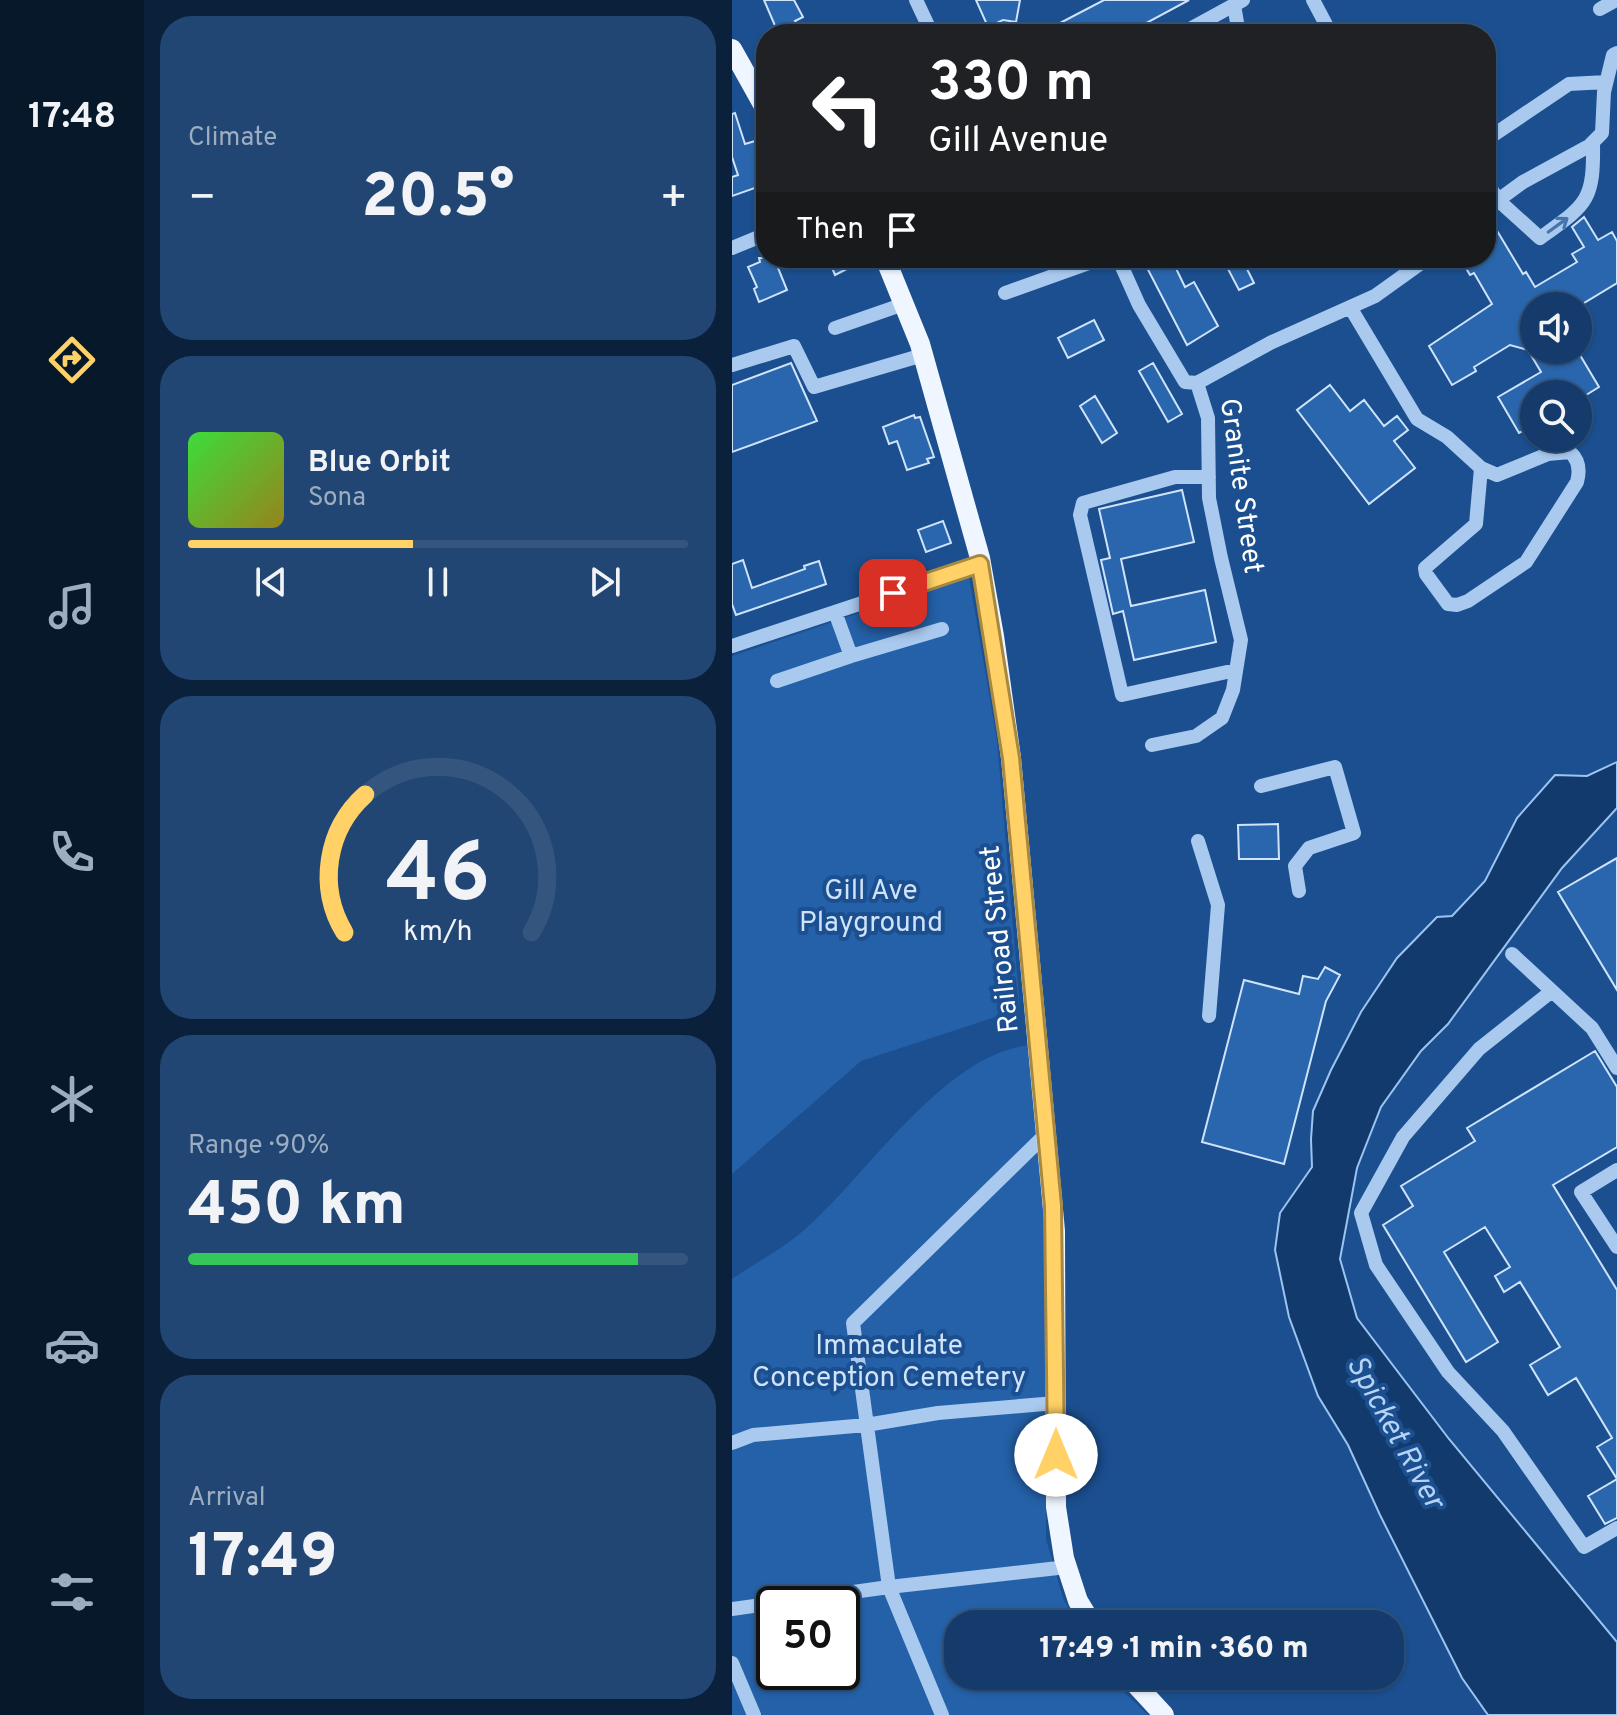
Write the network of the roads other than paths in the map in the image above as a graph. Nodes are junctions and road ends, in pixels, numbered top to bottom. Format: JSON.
{"nodes":[{"id":1,"x":916,"y":0,"type":"edge"},
{"id":2,"x":1313,"y":0,"type":"edge"},
{"id":3,"x":1616,"y":0,"type":"edge"},
{"id":4,"x":1238,"y":2,"type":"edge"},
{"id":5,"x":1600,"y":9,"type":"dead end"},
{"id":6,"x":927,"y":24,"type":"edge"},
{"id":7,"x":1199,"y":24,"type":"edge"},
{"id":8,"x":1239,"y":24,"type":"edge"},
{"id":9,"x":1326,"y":24,"type":"edge"},
{"id":10,"x":1617,"y":53,"type":"edge"},
{"id":11,"x":734,"y":56,"type":"edge"},
{"id":12,"x":1606,"y":82,"type":"junction"},
{"id":13,"x":756,"y":93,"type":"edge"},
{"id":14,"x":1496,"y":133,"type":"edge"},
{"id":15,"x":1593,"y":142,"type":"junction"},
{"id":16,"x":1496,"y":201,"type":"edge"},
{"id":17,"x":1496,"y":207,"type":"edge"},
{"id":18,"x":756,"y":238,"type":"edge"},
{"id":19,"x":732,"y":248,"type":"edge"},
{"id":20,"x":889,"y":268,"type":"edge"},
{"id":21,"x":1075,"y":268,"type":"edge"},
{"id":22,"x":1122,"y":268,"type":"edge"},
{"id":23,"x":1414,"y":268,"type":"edge"},
{"id":24,"x":1005,"y":293,"type":"dead end"},
{"id":25,"x":904,"y":304,"type":"junction"},
{"id":26,"x":1350,"y":307,"type":"junction"},
{"id":27,"x":835,"y":328,"type":"dead end"},
{"id":28,"x":923,"y":355,"type":"junction"},
{"id":29,"x":732,"y":365,"type":"edge"},
{"id":30,"x":1197,"y":383,"type":"junction"},
{"id":31,"x":1481,"y":468,"type":"junction"},
{"id":32,"x":1209,"y":477,"type":"junction"},
{"id":33,"x":980,"y":564,"type":"junction"},
{"id":34,"x":835,"y":612,"type":"junction"},
{"id":35,"x":942,"y":629,"type":"dead end"},
{"id":36,"x":732,"y":646,"type":"edge"},
{"id":37,"x":851,"y":656,"type":"junction"},
{"id":38,"x":1236,"y":670,"type":"junction"},
{"id":39,"x":777,"y":681,"type":"dead end"},
{"id":40,"x":1152,"y":745,"type":"dead end"},
{"id":41,"x":1261,"y":786,"type":"dead end"},
{"id":42,"x":1198,"y":841,"type":"dead end"},
{"id":43,"x":1299,"y":891,"type":"dead end"},
{"id":44,"x":1512,"y":954,"type":"dead end"},
{"id":45,"x":1552,"y":991,"type":"junction"},
{"id":46,"x":1209,"y":1016,"type":"dead end"},
{"id":47,"x":1617,"y":1068,"type":"edge"},
{"id":48,"x":1047,"y":1133,"type":"junction"},
{"id":49,"x":1617,"y":1170,"type":"edge"},
{"id":50,"x":1617,"y":1247,"type":"edge"},
{"id":51,"x":1056,"y":1403,"type":"junction"},
{"id":52,"x":866,"y":1425,"type":"junction"},
{"id":53,"x":732,"y":1443,"type":"edge"},
{"id":54,"x":1616,"y":1532,"type":"edge"},
{"id":55,"x":1067,"y":1567,"type":"junction"},
{"id":56,"x":889,"y":1587,"type":"junction"},
{"id":57,"x":732,"y":1609,"type":"edge"},
{"id":58,"x":1083,"y":1610,"type":"edge"},
{"id":59,"x":732,"y":1663,"type":"edge"},
{"id":60,"x":1141,"y":1690,"type":"edge"},
{"id":61,"x":754,"y":1715,"type":"edge"},
{"id":62,"x":942,"y":1715,"type":"edge"},
{"id":63,"x":1164,"y":1715,"type":"edge"}],
"edges":[{"from":1,"to":6,"type":"street"},
{"from":2,"to":9,"type":"street"},
{"from":3,"to":5,"type":"street"},
{"from":4,"to":7,"type":"street"},
{"from":4,"to":8,"type":"street"},
{"from":10,"to":12,"type":"street"},
{"from":11,"to":13,"type":"main road"},
{"from":12,"to":14,"type":"street"},
{"from":12,"to":15,"type":"street"},
{"from":15,"to":16,"type":"street"},
{"from":17,"to":15,"type":"street","one_way":true},
{"from":18,"to":19,"type":"street"},
{"from":20,"to":25,"type":"main road","name":"Railroad Street"},
{"from":21,"to":24,"type":"street"},
{"from":22,"to":30,"type":"street","name":"Granite Street"},
{"from":23,"to":26,"type":"street"},
{"from":25,"to":27,"type":"street"},
{"from":25,"to":28,"type":"main road","name":"Railroad Street"},
{"from":26,"to":30,"type":"street"},
{"from":26,"to":31,"type":"street"},
{"from":28,"to":29,"type":"street"},
{"from":28,"to":33,"type":"main road","name":"Railroad Street"},
{"from":30,"to":32,"type":"street","name":"Granite Street"},
{"from":31,"to":31,"type":"street"},
{"from":32,"to":38,"type":"street","name":"Granite Street"},
{"from":32,"to":38,"type":"street"},
{"from":33,"to":34,"type":"street"},
{"from":33,"to":48,"type":"main road","name":"Railroad Street"},
{"from":34,"to":36,"type":"street"},
{"from":34,"to":37,"type":"street"},
{"from":35,"to":37,"type":"street"},
{"from":37,"to":39,"type":"street"},
{"from":38,"to":40,"type":"street","name":"Granite Street"},
{"from":41,"to":43,"type":"street"},
{"from":42,"to":46,"type":"street"},
{"from":44,"to":45,"type":"street"},
{"from":45,"to":47,"type":"street"},
{"from":45,"to":54,"type":"street"},
{"from":48,"to":51,"type":"main road","name":"Railroad Street"},
{"from":48,"to":52,"type":"street"},
{"from":49,"to":50,"type":"street"},
{"from":51,"to":52,"type":"street"},
{"from":51,"to":55,"type":"main road","name":"Railroad Street"},
{"from":52,"to":53,"type":"street"},
{"from":52,"to":56,"type":"street"},
{"from":55,"to":56,"type":"street"},
{"from":55,"to":58,"type":"main road","name":"Railroad Street"},
{"from":56,"to":57,"type":"street"},
{"from":56,"to":62,"type":"street"},
{"from":59,"to":61,"type":"street"},
{"from":60,"to":63,"type":"main road"}]}
